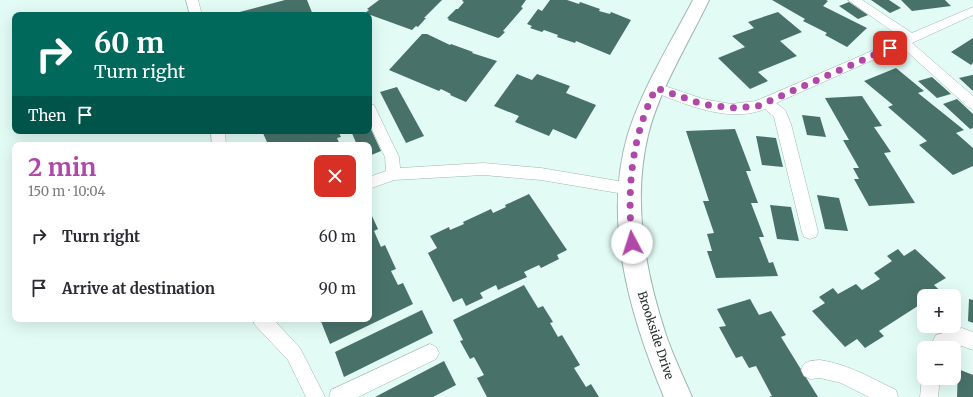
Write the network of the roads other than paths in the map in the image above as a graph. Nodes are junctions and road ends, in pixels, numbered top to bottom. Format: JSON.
{"nodes":[{"id":1,"x":192,"y":0,"type":"edge"},
{"id":2,"x":701,"y":0,"type":"edge"},
{"id":3,"x":854,"y":0,"type":"edge"},
{"id":4,"x":973,"y":11,"type":"edge"},
{"id":5,"x":195,"y":12,"type":"edge"},
{"id":6,"x":908,"y":40,"type":"junction"},
{"id":7,"x":656,"y":88,"type":"junction"},
{"id":8,"x":766,"y":102,"type":"junction"},
{"id":9,"x":973,"y":104,"type":"edge"},
{"id":10,"x":372,"y":115,"type":"edge"},
{"id":11,"x":393,"y":174,"type":"junction"},
{"id":12,"x":372,"y":182,"type":"edge"},
{"id":13,"x":630,"y":189,"type":"junction"},
{"id":14,"x":810,"y":232,"type":"dead end"},
{"id":15,"x":265,"y":322,"type":"edge"},
{"id":16,"x":942,"y":341,"type":"edge"},
{"id":17,"x":973,"y":341,"type":"edge"},
{"id":18,"x":430,"y":353,"type":"dead end"},
{"id":19,"x":810,"y":370,"type":"dead end"},
{"id":20,"x":930,"y":385,"type":"edge"},
{"id":21,"x":316,"y":397,"type":"edge"},
{"id":22,"x":338,"y":397,"type":"edge"},
{"id":23,"x":678,"y":397,"type":"edge"},
{"id":24,"x":889,"y":397,"type":"edge"},
{"id":25,"x":929,"y":397,"type":"edge"}],
"edges":[{"from":1,"to":5,"type":"lane"},
{"from":2,"to":7,"type":"street","name":"Brookside Drive"},
{"from":3,"to":6,"type":"lane"},
{"from":4,"to":6,"type":"lane"},
{"from":6,"to":8,"type":"lane"},
{"from":6,"to":9,"type":"lane"},
{"from":7,"to":8,"type":"lane"},
{"from":7,"to":13,"type":"street","name":"Brookside Drive"},
{"from":8,"to":14,"type":"lane"},
{"from":10,"to":11,"type":"lane"},
{"from":11,"to":12,"type":"lane"},
{"from":11,"to":13,"type":"lane"},
{"from":13,"to":23,"type":"street","name":"Brookside Drive"},
{"from":15,"to":21,"type":"lane"},
{"from":16,"to":17,"type":"lane"},
{"from":18,"to":22,"type":"lane"},
{"from":19,"to":24,"type":"lane"},
{"from":20,"to":25,"type":"lane"}]}
